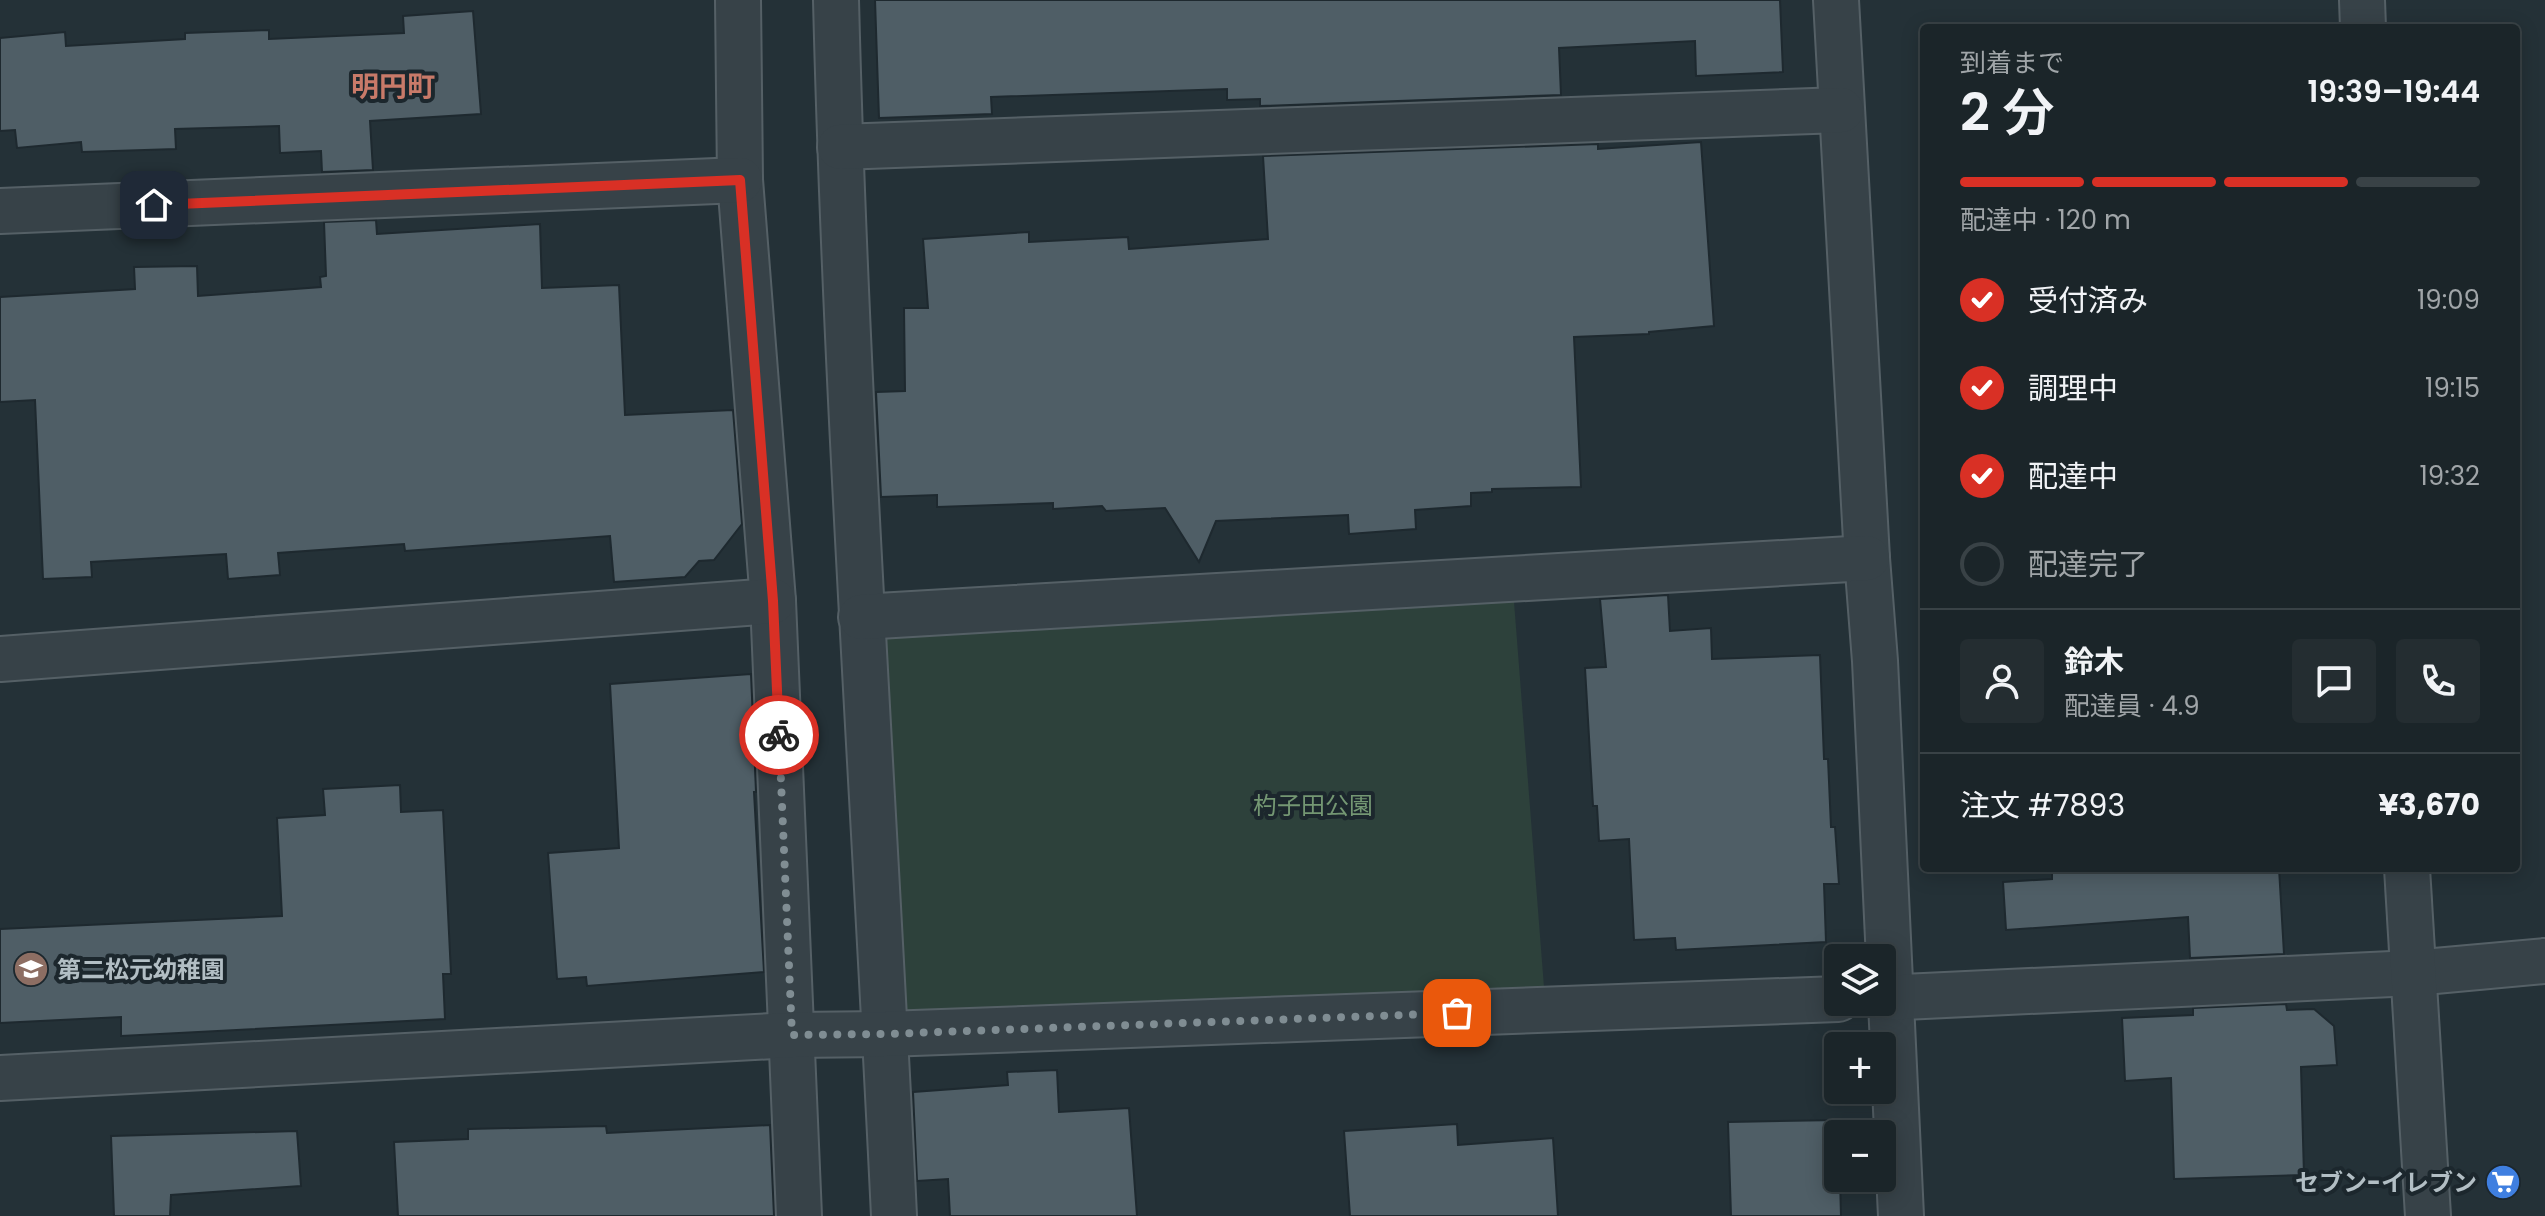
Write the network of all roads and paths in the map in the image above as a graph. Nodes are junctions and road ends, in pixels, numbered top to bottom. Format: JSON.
{"nodes":[{"id":1,"x":738,"y":0,"type":"edge"},
{"id":2,"x":836,"y":0,"type":"edge"},
{"id":3,"x":1836,"y":0,"type":"edge"},
{"id":4,"x":2362,"y":0,"type":"edge"},
{"id":5,"x":2363,"y":24,"type":"edge"},
{"id":6,"x":1841,"y":110,"type":"junction"},
{"id":7,"x":840,"y":147,"type":"junction"},
{"id":8,"x":740,"y":180,"type":"junction"},
{"id":9,"x":0,"y":211,"type":"edge"},
{"id":10,"x":1867,"y":558,"type":"junction"},
{"id":11,"x":773,"y":601,"type":"junction"},
{"id":12,"x":861,"y":617,"type":"junction"},
{"id":13,"x":0,"y":659,"type":"edge"},
{"id":14,"x":2407,"y":872,"type":"edge"},
{"id":15,"x":1885,"y":944,"type":"edge"},
{"id":16,"x":2545,"y":961,"type":"edge"},
{"id":17,"x":2413,"y":973,"type":"junction"},
{"id":18,"x":1896,"y":998,"type":"edge"},
{"id":19,"x":1824,"y":1000,"type":"edge"},
{"id":20,"x":1888,"y":1016,"type":"edge"},
{"id":21,"x":886,"y":1034,"type":"junction"},
{"id":22,"x":792,"y":1035,"type":"junction"},
{"id":23,"x":0,"y":1078,"type":"edge"},
{"id":24,"x":799,"y":1216,"type":"edge"},
{"id":25,"x":894,"y":1216,"type":"edge"},
{"id":26,"x":1901,"y":1216,"type":"edge"},
{"id":27,"x":2428,"y":1216,"type":"edge"}],
"edges":[{"from":1,"to":8,"type":"street"},
{"from":2,"to":7,"type":"street"},
{"from":3,"to":6,"type":"street"},
{"from":4,"to":5,"type":"street"},
{"from":6,"to":7,"type":"street"},
{"from":6,"to":10,"type":"street"},
{"from":7,"to":12,"type":"street"},
{"from":8,"to":9,"type":"street"},
{"from":8,"to":11,"type":"street"},
{"from":10,"to":12,"type":"street"},
{"from":10,"to":15,"type":"street"},
{"from":11,"to":13,"type":"street"},
{"from":11,"to":22,"type":"street"},
{"from":12,"to":21,"type":"street"},
{"from":14,"to":17,"type":"street"},
{"from":16,"to":17,"type":"street"},
{"from":17,"to":18,"type":"street"},
{"from":17,"to":27,"type":"street"},
{"from":19,"to":21,"type":"street"},
{"from":20,"to":26,"type":"street"},
{"from":21,"to":22,"type":"street"},
{"from":21,"to":25,"type":"street"},
{"from":22,"to":23,"type":"street"},
{"from":22,"to":24,"type":"street"}]}
